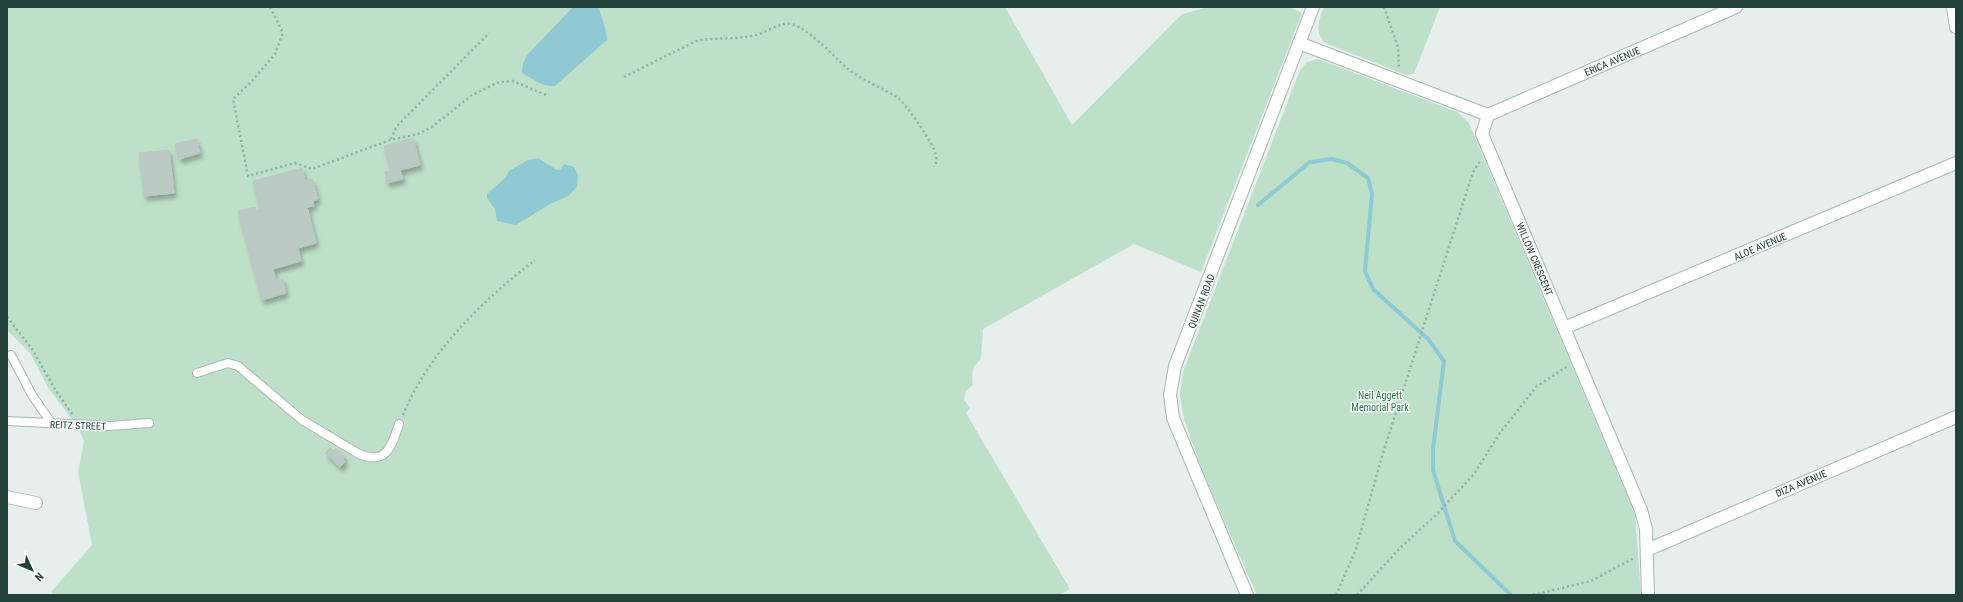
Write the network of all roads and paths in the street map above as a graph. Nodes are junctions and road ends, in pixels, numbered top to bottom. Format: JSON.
{"nodes":[{"id":1,"x":270,"y":7,"type":"edge"},
{"id":2,"x":1313,"y":7,"type":"edge"},
{"id":3,"x":1384,"y":7,"type":"edge"},
{"id":4,"x":1736,"y":7,"type":"edge"},
{"id":5,"x":1953,"y":7,"type":"edge"},
{"id":6,"x":1956,"y":27,"type":"edge"},
{"id":7,"x":489,"y":33,"type":"dead end"},
{"id":8,"x":1299,"y":43,"type":"junction"},
{"id":9,"x":624,"y":77,"type":"dead end"},
{"id":10,"x":1400,"y":82,"type":"junction"},
{"id":11,"x":546,"y":95,"type":"dead end"},
{"id":12,"x":1488,"y":115,"type":"junction"},
{"id":13,"x":390,"y":140,"type":"junction"},
{"id":14,"x":1488,"y":149,"type":"junction"},
{"id":15,"x":1956,"y":163,"type":"edge"},
{"id":16,"x":934,"y":167,"type":"dead end"},
{"id":17,"x":535,"y":260,"type":"dead end"},
{"id":18,"x":7,"y":317,"type":"edge"},
{"id":19,"x":1564,"y":328,"type":"junction"},
{"id":20,"x":11,"y":355,"type":"dead end"},
{"id":21,"x":1576,"y":360,"type":"junction"},
{"id":22,"x":197,"y":373,"type":"dead end"},
{"id":23,"x":1956,"y":417,"type":"edge"},
{"id":24,"x":7,"y":421,"type":"edge"},
{"id":25,"x":149,"y":423,"type":"dead end"},
{"id":26,"x":52,"y":424,"type":"junction"},
{"id":27,"x":399,"y":424,"type":"joint"},
{"id":28,"x":80,"y":425,"type":"junction"},
{"id":29,"x":7,"y":498,"type":"edge"},
{"id":30,"x":36,"y":502,"type":"dead end"},
{"id":31,"x":1647,"y":550,"type":"junction"},
{"id":32,"x":1247,"y":595,"type":"edge"},
{"id":33,"x":1336,"y":595,"type":"edge"},
{"id":34,"x":1357,"y":595,"type":"edge"},
{"id":35,"x":1534,"y":595,"type":"edge"},
{"id":36,"x":1648,"y":595,"type":"edge"}],
"edges":[{"from":1,"to":13,"type":"path"},
{"from":2,"to":8,"type":"street","name":"QUINAN ROAD"},
{"from":3,"to":10,"type":"path"},
{"from":4,"to":12,"type":"street","name":"ERICA AVENUE"},
{"from":5,"to":6,"type":"street"},
{"from":7,"to":13,"type":"path"},
{"from":8,"to":10,"type":"street"},
{"from":8,"to":32,"type":"street","name":"QUINAN ROAD"},
{"from":9,"to":16,"type":"path"},
{"from":10,"to":12,"type":"street"},
{"from":11,"to":13,"type":"path"},
{"from":12,"to":14,"type":"street","name":"WILLOW CRESCENT"},
{"from":14,"to":19,"type":"street","name":"WILLOW CRESCENT"},
{"from":14,"to":33,"type":"path"},
{"from":15,"to":19,"type":"street","name":"ALOE AVENUE"},
{"from":17,"to":27,"type":"path"},
{"from":18,"to":28,"type":"path"},
{"from":19,"to":21,"type":"street","name":"WILLOW CRESCENT"},
{"from":20,"to":26,"type":"lane"},
{"from":21,"to":31,"type":"street","name":"WILLOW CRESCENT"},
{"from":21,"to":34,"type":"path"},
{"from":22,"to":27,"type":"lane"},
{"from":23,"to":31,"type":"street","name":"DIZA AVENUE"},
{"from":24,"to":26,"type":"lane","name":"REITZ STREET"},
{"from":25,"to":28,"type":"lane","name":"REITZ STREET"},
{"from":26,"to":28,"type":"lane","name":"REITZ STREET"},
{"from":29,"to":30,"type":"street"},
{"from":31,"to":35,"type":"path"},
{"from":31,"to":36,"type":"street","name":"WILLOW CRESCENT"}]}
